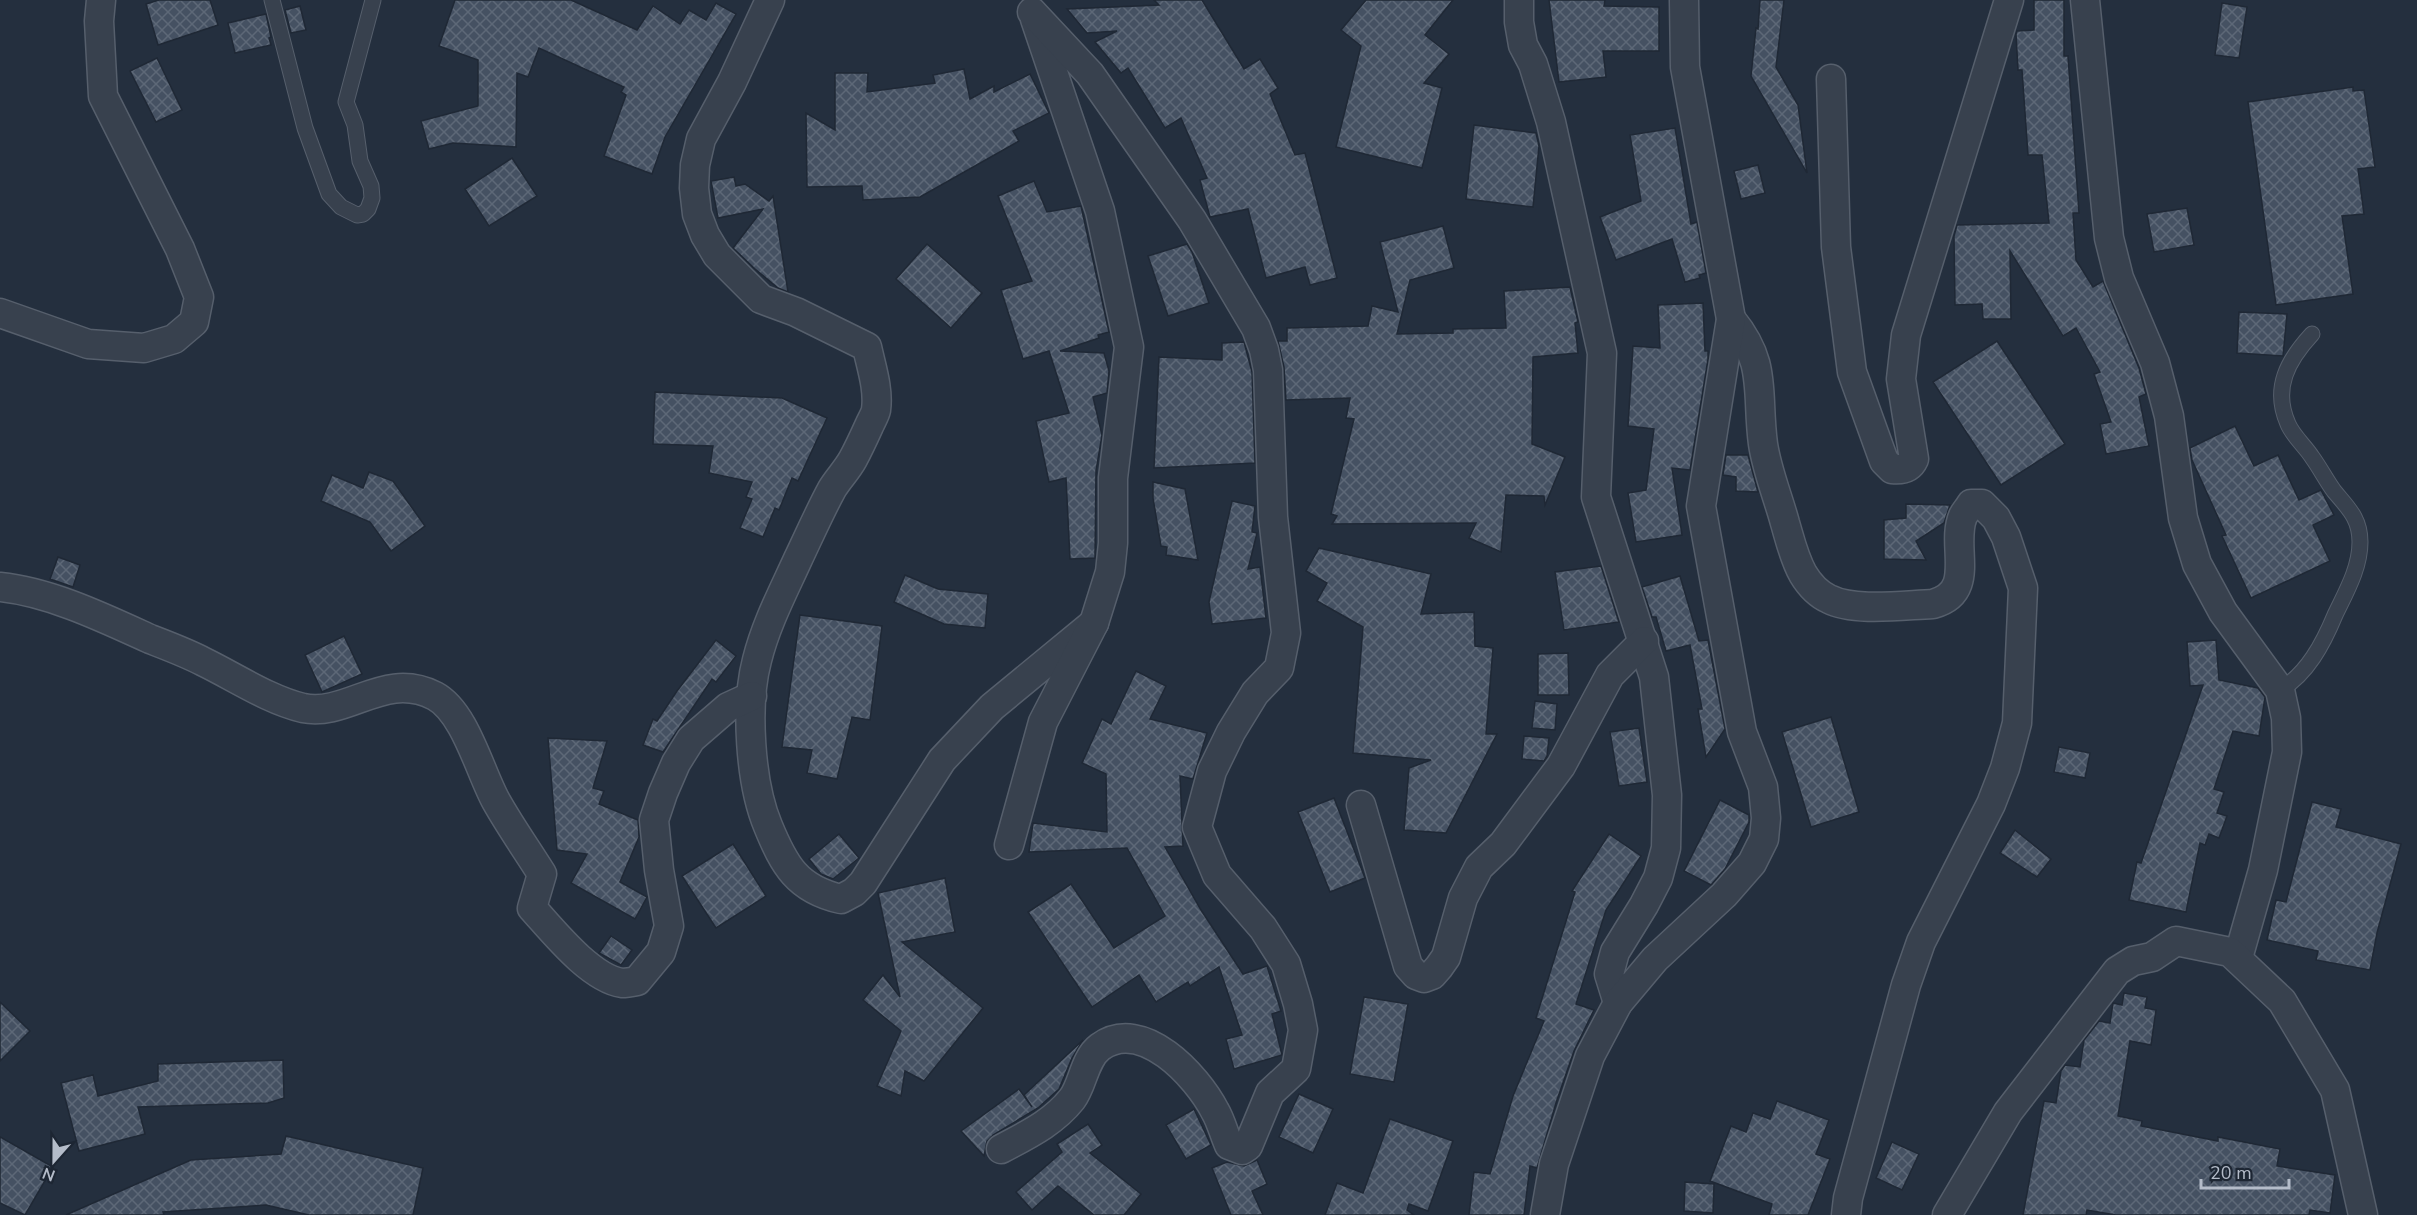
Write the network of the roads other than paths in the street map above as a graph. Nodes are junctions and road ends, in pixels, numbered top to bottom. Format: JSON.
{"nodes":[{"id":1,"x":101,"y":0,"type":"edge"},
{"id":2,"x":272,"y":0,"type":"edge"},
{"id":3,"x":373,"y":0,"type":"edge"},
{"id":4,"x":770,"y":0,"type":"edge"},
{"id":5,"x":1519,"y":0,"type":"edge"},
{"id":6,"x":1684,"y":0,"type":"edge"},
{"id":7,"x":2009,"y":0,"type":"edge"},
{"id":8,"x":2085,"y":0,"type":"edge"},
{"id":9,"x":1031,"y":6,"type":"edge"},
{"id":10,"x":1831,"y":79,"type":"dead end"},
{"id":11,"x":0,"y":313,"type":"edge"},
{"id":12,"x":1731,"y":319,"type":"junction"},
{"id":13,"x":2312,"y":333,"type":"dead end"},
{"id":14,"x":0,"y":587,"type":"edge"},
{"id":15,"x":1095,"y":623,"type":"junction"},
{"id":16,"x":1644,"y":641,"type":"junction"},
{"id":17,"x":2280,"y":690,"type":"junction"},
{"id":18,"x":752,"y":696,"type":"junction"},
{"id":19,"x":1361,"y":805,"type":"dead end"},
{"id":20,"x":1009,"y":845,"type":"dead end"},
{"id":21,"x":2238,"y":958,"type":"junction"},
{"id":22,"x":1618,"y":1003,"type":"junction"},
{"id":23,"x":1001,"y":1149,"type":"dead end"},
{"id":24,"x":1545,"y":1215,"type":"edge"},
{"id":25,"x":1846,"y":1215,"type":"edge"},
{"id":26,"x":1947,"y":1215,"type":"edge"},
{"id":27,"x":2362,"y":1215,"type":"edge"}],
"edges":[{"from":1,"to":11,"type":"street"},
{"from":2,"to":3,"type":"lane"},
{"from":4,"to":18,"type":"street"},
{"from":5,"to":16,"type":"street"},
{"from":6,"to":12,"type":"street"},
{"from":7,"to":10,"type":"street"},
{"from":8,"to":17,"type":"street"},
{"from":9,"to":15,"type":"street"},
{"from":9,"to":23,"type":"street"},
{"from":12,"to":22,"type":"street"},
{"from":12,"to":25,"type":"street"},
{"from":13,"to":17,"type":"lane"},
{"from":14,"to":18,"type":"street"},
{"from":15,"to":18,"type":"street"},
{"from":15,"to":20,"type":"street"},
{"from":16,"to":19,"type":"street"},
{"from":16,"to":22,"type":"street"},
{"from":17,"to":21,"type":"street"},
{"from":21,"to":26,"type":"street"},
{"from":21,"to":27,"type":"street"},
{"from":22,"to":24,"type":"street"}]}
